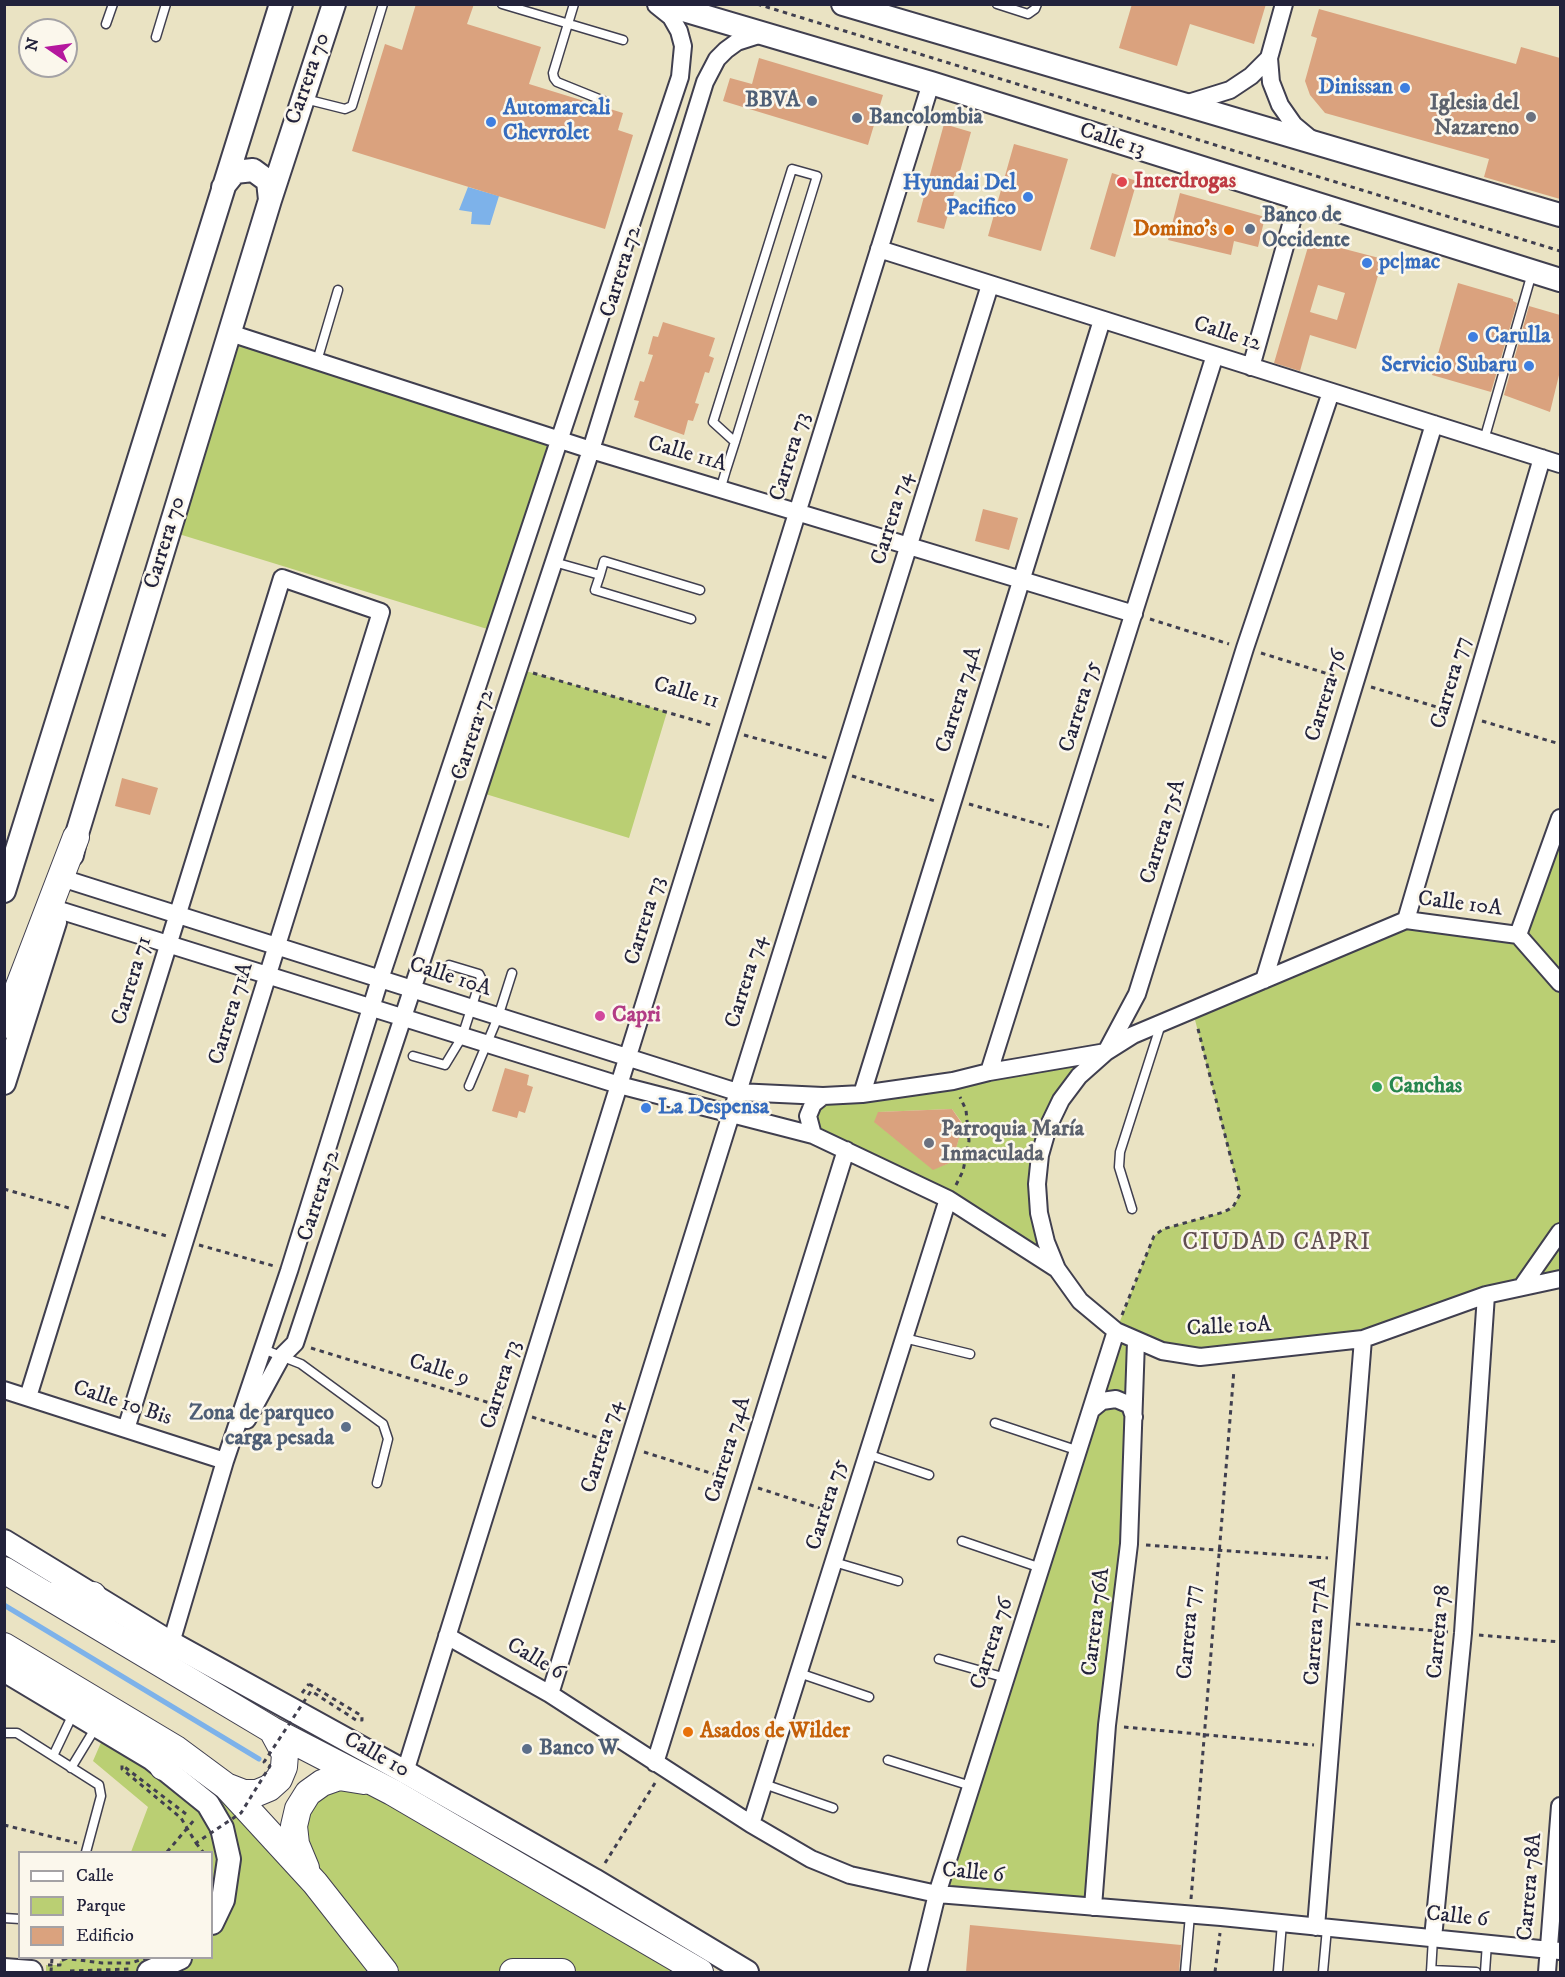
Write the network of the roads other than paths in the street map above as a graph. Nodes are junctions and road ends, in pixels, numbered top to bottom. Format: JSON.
{"nodes":[{"id":1,"x":112,"y":4,"type":"edge"},
{"id":2,"x":166,"y":4,"type":"edge"},
{"id":3,"x":281,"y":4,"type":"edge"},
{"id":4,"x":334,"y":4,"type":"edge"},
{"id":5,"x":383,"y":4,"type":"edge"},
{"id":6,"x":502,"y":4,"type":"edge"},
{"id":7,"x":574,"y":4,"type":"edge"},
{"id":8,"x":655,"y":4,"type":"edge"},
{"id":9,"x":663,"y":4,"type":"edge"},
{"id":10,"x":843,"y":4,"type":"edge"},
{"id":11,"x":998,"y":4,"type":"edge"},
{"id":12,"x":1037,"y":4,"type":"edge"},
{"id":13,"x":1284,"y":4,"type":"edge"},
{"id":14,"x":106,"y":24,"type":"dead end"},
{"id":15,"x":568,"y":24,"type":"junction"},
{"id":16,"x":762,"y":34,"type":"junction"},
{"id":17,"x":156,"y":38,"type":"dead end"},
{"id":18,"x":623,"y":40,"type":"dead end"},
{"id":19,"x":1269,"y":58,"type":"junction"},
{"id":20,"x":931,"y":83,"type":"junction"},
{"id":21,"x":302,"y":98,"type":"junction"},
{"id":22,"x":604,"y":101,"type":"dead end"},
{"id":23,"x":1181,"y":105,"type":"junction"},
{"id":24,"x":1321,"y":146,"type":"junction"},
{"id":25,"x":223,"y":187,"type":"junction"},
{"id":26,"x":270,"y":200,"type":"junction"},
{"id":27,"x":1298,"y":200,"type":"junction"},
{"id":28,"x":1560,"y":215,"type":"edge"},
{"id":29,"x":879,"y":249,"type":"junction"},
{"id":30,"x":1532,"y":272,"type":"junction"},
{"id":31,"x":1560,"y":280,"type":"edge"},
{"id":32,"x":990,"y":285,"type":"junction"},
{"id":33,"x":338,"y":290,"type":"dead end"},
{"id":34,"x":1102,"y":320,"type":"junction"},
{"id":35,"x":230,"y":333,"type":"junction"},
{"id":36,"x":1215,"y":355,"type":"junction"},
{"id":37,"x":317,"y":361,"type":"junction"},
{"id":38,"x":1251,"y":367,"type":"junction"},
{"id":39,"x":1331,"y":392,"type":"junction"},
{"id":40,"x":1434,"y":424,"type":"junction"},
{"id":41,"x":562,"y":439,"type":"junction"},
{"id":42,"x":1484,"y":440,"type":"junction"},
{"id":43,"x":735,"y":442,"type":"junction"},
{"id":44,"x":591,"y":450,"type":"junction"},
{"id":45,"x":1542,"y":458,"type":"junction"},
{"id":46,"x":1560,"y":464,"type":"edge"},
{"id":47,"x":721,"y":488,"type":"junction"},
{"id":48,"x":798,"y":512,"type":"junction"},
{"id":49,"x":908,"y":545,"type":"junction"},
{"id":50,"x":554,"y":562,"type":"junction"},
{"id":51,"x":600,"y":575,"type":"junction"},
{"id":52,"x":282,"y":579,"type":"joint"},
{"id":53,"x":1021,"y":580,"type":"junction"},
{"id":54,"x":700,"y":590,"type":"dead end"},
{"id":55,"x":1134,"y":614,"type":"junction"},
{"id":56,"x":691,"y":619,"type":"dead end"},
{"id":57,"x":1560,"y":818,"type":"edge"},
{"id":58,"x":76,"y":837,"type":"junction"},
{"id":59,"x":68,"y":880,"type":"junction"},
{"id":60,"x":4,"y":891,"type":"edge"},
{"id":61,"x":59,"y":910,"type":"junction"},
{"id":62,"x":178,"y":915,"type":"junction"},
{"id":63,"x":1406,"y":920,"type":"junction"},
{"id":64,"x":1518,"y":935,"type":"junction"},
{"id":65,"x":168,"y":944,"type":"junction"},
{"id":66,"x":277,"y":946,"type":"junction"},
{"id":67,"x":449,"y":964,"type":"dead end"},
{"id":68,"x":512,"y":973,"type":"dead end"},
{"id":69,"x":268,"y":975,"type":"junction"},
{"id":70,"x":380,"y":979,"type":"junction"},
{"id":71,"x":1264,"y":980,"type":"junction"},
{"id":72,"x":1560,"y":983,"type":"edge"},
{"id":73,"x":411,"y":989,"type":"junction"},
{"id":74,"x":371,"y":1008,"type":"junction"},
{"id":75,"x":472,"y":1008,"type":"junction"},
{"id":76,"x":498,"y":1017,"type":"junction"},
{"id":77,"x":401,"y":1018,"type":"junction"},
{"id":78,"x":1161,"y":1024,"type":"junction"},
{"id":79,"x":4,"y":1025,"type":"edge"},
{"id":80,"x":462,"y":1037,"type":"junction"},
{"id":81,"x":486,"y":1045,"type":"junction"},
{"id":82,"x":1106,"y":1052,"type":"junction"},
{"id":83,"x":413,"y":1056,"type":"dead end"},
{"id":84,"x":627,"y":1059,"type":"junction"},
{"id":85,"x":989,"y":1072,"type":"junction"},
{"id":86,"x":4,"y":1083,"type":"edge"},
{"id":87,"x":619,"y":1085,"type":"junction"},
{"id":88,"x":469,"y":1086,"type":"dead end"},
{"id":89,"x":736,"y":1092,"type":"junction"},
{"id":90,"x":862,"y":1094,"type":"junction"},
{"id":91,"x":823,"y":1096,"type":"junction"},
{"id":92,"x":729,"y":1113,"type":"junction"},
{"id":93,"x":813,"y":1135,"type":"junction"},
{"id":94,"x":846,"y":1150,"type":"junction"},
{"id":95,"x":948,"y":1199,"type":"junction"},
{"id":96,"x":1131,"y":1209,"type":"dead end"},
{"id":97,"x":1560,"y":1232,"type":"edge"},
{"id":98,"x":1057,"y":1269,"type":"junction"},
{"id":99,"x":1560,"y":1279,"type":"edge"},
{"id":100,"x":1523,"y":1285,"type":"junction"},
{"id":101,"x":1486,"y":1295,"type":"junction"},
{"id":102,"x":1116,"y":1331,"type":"junction"},
{"id":103,"x":904,"y":1338,"type":"junction"},
{"id":104,"x":1363,"y":1339,"type":"junction"},
{"id":105,"x":1136,"y":1341,"type":"junction"},
{"id":106,"x":263,"y":1349,"type":"junction"},
{"id":107,"x":970,"y":1354,"type":"dead end"},
{"id":108,"x":282,"y":1356,"type":"junction"},
{"id":109,"x":4,"y":1390,"type":"edge"},
{"id":110,"x":28,"y":1397,"type":"junction"},
{"id":111,"x":1091,"y":1410,"type":"junction"},
{"id":112,"x":1134,"y":1417,"type":"junction"},
{"id":113,"x":995,"y":1423,"type":"dead end"},
{"id":114,"x":126,"y":1429,"type":"junction"},
{"id":115,"x":1079,"y":1451,"type":"junction"},
{"id":116,"x":867,"y":1454,"type":"junction"},
{"id":117,"x":225,"y":1461,"type":"junction"},
{"id":118,"x":929,"y":1475,"type":"dead end"},
{"id":119,"x":377,"y":1483,"type":"dead end"},
{"id":120,"x":4,"y":1540,"type":"edge"},
{"id":121,"x":962,"y":1541,"type":"dead end"},
{"id":122,"x":834,"y":1562,"type":"junction"},
{"id":123,"x":1041,"y":1568,"type":"junction"},
{"id":124,"x":4,"y":1570,"type":"edge"},
{"id":125,"x":898,"y":1581,"type":"dead end"},
{"id":126,"x":93,"y":1595,"type":"junction"},
{"id":127,"x":48,"y":1596,"type":"junction"},
{"id":128,"x":104,"y":1629,"type":"junction"},
{"id":129,"x":447,"y":1636,"type":"junction"},
{"id":130,"x":171,"y":1643,"type":"junction"},
{"id":131,"x":4,"y":1646,"type":"edge"},
{"id":132,"x":939,"y":1659,"type":"dead end"},
{"id":133,"x":4,"y":1670,"type":"edge"},
{"id":134,"x":799,"y":1673,"type":"junction"},
{"id":135,"x":1006,"y":1678,"type":"junction"},
{"id":136,"x":550,"y":1694,"type":"junction"},
{"id":137,"x":869,"y":1697,"type":"dead end"},
{"id":138,"x":75,"y":1711,"type":"junction"},
{"id":139,"x":97,"y":1725,"type":"junction"},
{"id":140,"x":272,"y":1730,"type":"junction"},
{"id":141,"x":4,"y":1733,"type":"edge"},
{"id":142,"x":53,"y":1756,"type":"junction"},
{"id":143,"x":170,"y":1758,"type":"junction"},
{"id":144,"x":888,"y":1760,"type":"dead end"},
{"id":145,"x":660,"y":1766,"type":"junction"},
{"id":146,"x":71,"y":1768,"type":"junction"},
{"id":147,"x":398,"y":1782,"type":"junction"},
{"id":148,"x":764,"y":1784,"type":"junction"},
{"id":149,"x":226,"y":1786,"type":"junction"},
{"id":150,"x":971,"y":1786,"type":"junction"},
{"id":151,"x":1560,"y":1806,"type":"edge"},
{"id":152,"x":833,"y":1808,"type":"dead end"},
{"id":153,"x":751,"y":1824,"type":"junction"},
{"id":154,"x":87,"y":1849,"type":"edge"},
{"id":155,"x":315,"y":1883,"type":"junction"},
{"id":156,"x":937,"y":1894,"type":"junction"},
{"id":157,"x":1093,"y":1907,"type":"junction"},
{"id":158,"x":1190,"y":1915,"type":"junction"},
{"id":159,"x":213,"y":1921,"type":"edge"},
{"id":160,"x":1282,"y":1923,"type":"junction"},
{"id":161,"x":1322,"y":1927,"type":"junction"},
{"id":162,"x":1433,"y":1938,"type":"junction"},
{"id":163,"x":1487,"y":1943,"type":"junction"},
{"id":164,"x":1555,"y":1950,"type":"edge"},
{"id":165,"x":177,"y":1959,"type":"edge"},
{"id":166,"x":38,"y":1969,"type":"edge"},
{"id":167,"x":4,"y":1970,"type":"edge"},
{"id":168,"x":142,"y":1971,"type":"edge"},
{"id":169,"x":1431,"y":1971,"type":"edge"},
{"id":170,"x":385,"y":1972,"type":"edge"},
{"id":171,"x":513,"y":1972,"type":"edge"},
{"id":172,"x":562,"y":1972,"type":"edge"},
{"id":173,"x":700,"y":1972,"type":"edge"},
{"id":174,"x":747,"y":1972,"type":"edge"},
{"id":175,"x":918,"y":1972,"type":"edge"},
{"id":176,"x":1185,"y":1972,"type":"edge"},
{"id":177,"x":1278,"y":1972,"type":"edge"},
{"id":178,"x":1323,"y":1972,"type":"edge"},
{"id":179,"x":1476,"y":1972,"type":"edge"},
{"id":180,"x":1485,"y":1972,"type":"edge"},
{"id":181,"x":1547,"y":1972,"type":"edge"}],
"edges":[{"from":1,"to":14,"type":"lane"},
{"from":2,"to":17,"type":"lane"},
{"from":3,"to":25,"type":"street"},
{"from":4,"to":21,"type":"street","name":"Carrera 70"},
{"from":5,"to":21,"type":"lane"},
{"from":6,"to":15,"type":"lane"},
{"from":7,"to":15,"type":"lane"},
{"from":8,"to":41,"type":"street","name":"Carrera 72"},
{"from":9,"to":16,"type":"street","name":"Calle 13"},
{"from":10,"to":23,"type":"street"},
{"from":11,"to":12,"type":"lane"},
{"from":13,"to":19,"type":"street"},
{"from":15,"to":18,"type":"lane"},
{"from":15,"to":22,"type":"lane"},
{"from":16,"to":20,"type":"street","name":"Calle 13"},
{"from":16,"to":44,"type":"street","name":"Carrera 72"},
{"from":19,"to":23,"type":"street"},
{"from":19,"to":24,"type":"street"},
{"from":20,"to":27,"type":"street","name":"Calle 13"},
{"from":20,"to":29,"type":"street","name":"Carrera 73"},
{"from":21,"to":26,"type":"street","name":"Carrera 70"},
{"from":23,"to":24,"type":"street"},
{"from":24,"to":28,"type":"street"},
{"from":25,"to":26,"type":"street"},
{"from":25,"to":60,"type":"street"},
{"from":26,"to":35,"type":"street","name":"Carrera 70"},
{"from":27,"to":30,"type":"street","name":"Calle 13"},
{"from":27,"to":38,"type":"street"},
{"from":29,"to":32,"type":"street","name":"Calle 12"},
{"from":29,"to":48,"type":"street","name":"Carrera 73"},
{"from":30,"to":31,"type":"street","name":"Calle 13"},
{"from":30,"to":42,"type":"lane"},
{"from":32,"to":34,"type":"street","name":"Calle 12"},
{"from":32,"to":49,"type":"street","name":"Carrera 74"},
{"from":33,"to":37,"type":"lane"},
{"from":34,"to":36,"type":"street","name":"Calle 12"},
{"from":34,"to":53,"type":"street","name":"Carrera 74A"},
{"from":35,"to":37,"type":"street","name":"Calle 11A"},
{"from":35,"to":58,"type":"street","name":"Carrera 70"},
{"from":36,"to":38,"type":"street","name":"Calle 12"},
{"from":36,"to":55,"type":"street","name":"Carrera 75"},
{"from":37,"to":41,"type":"street","name":"Calle 11A"},
{"from":38,"to":39,"type":"street","name":"Calle 12"},
{"from":39,"to":40,"type":"street","name":"Calle 12"},
{"from":39,"to":82,"type":"street","name":"Carrera 75A"},
{"from":40,"to":42,"type":"street","name":"Calle 12"},
{"from":40,"to":71,"type":"street","name":"Carrera 76"},
{"from":41,"to":44,"type":"street","name":"Calle 11A"},
{"from":41,"to":70,"type":"street","name":"Carrera 72"},
{"from":42,"to":45,"type":"street","name":"Calle 12"},
{"from":43,"to":43,"type":"lane"},
{"from":43,"to":47,"type":"lane"},
{"from":44,"to":47,"type":"street","name":"Calle 11A"},
{"from":44,"to":50,"type":"street","name":"Carrera 72"},
{"from":45,"to":46,"type":"street","name":"Calle 12"},
{"from":45,"to":63,"type":"street","name":"Carrera 77"},
{"from":47,"to":48,"type":"street","name":"Calle 11A"},
{"from":48,"to":49,"type":"street","name":"Calle 11A"},
{"from":48,"to":84,"type":"street","name":"Carrera 73"},
{"from":49,"to":53,"type":"street","name":"Calle 11A"},
{"from":49,"to":89,"type":"street","name":"Carrera 74"},
{"from":50,"to":51,"type":"lane"},
{"from":50,"to":73,"type":"street","name":"Carrera 72"},
{"from":51,"to":54,"type":"lane"},
{"from":51,"to":56,"type":"lane"},
{"from":52,"to":62,"type":"street","name":"Carrera 71"},
{"from":52,"to":66,"type":"street","name":"Carrera 71A"},
{"from":53,"to":55,"type":"street","name":"Calle 11A"},
{"from":53,"to":90,"type":"street","name":"Carrera 74A"},
{"from":55,"to":85,"type":"street","name":"Carrera 75"},
{"from":57,"to":64,"type":"street"},
{"from":58,"to":59,"type":"street","name":"Carrera 70"},
{"from":58,"to":79,"type":"main road"},
{"from":59,"to":61,"type":"street","name":"Carrera 70"},
{"from":59,"to":62,"type":"street","name":"Calle 10A"},
{"from":61,"to":65,"type":"street","name":"Calle 10A"},
{"from":61,"to":86,"type":"street","name":"Carrera 70"},
{"from":62,"to":65,"type":"street","name":"Carrera 71"},
{"from":62,"to":66,"type":"street","name":"Calle 10A"},
{"from":63,"to":64,"type":"street","name":"Calle 10A"},
{"from":63,"to":71,"type":"street","name":"Calle 10A"},
{"from":64,"to":72,"type":"street","name":"Calle 10A"},
{"from":65,"to":69,"type":"street","name":"Calle 10A"},
{"from":65,"to":110,"type":"street","name":"Carrera 71"},
{"from":66,"to":69,"type":"street","name":"Carrera 71A"},
{"from":66,"to":70,"type":"street","name":"Calle 10A"},
{"from":67,"to":75,"type":"lane"},
{"from":68,"to":76,"type":"lane"},
{"from":69,"to":74,"type":"street","name":"Calle 10A"},
{"from":69,"to":114,"type":"street","name":"Carrera 71A"},
{"from":70,"to":73,"type":"street","name":"Calle 10A"},
{"from":70,"to":74,"type":"street","name":"Carrera 72"},
{"from":71,"to":78,"type":"street","name":"Calle 10A"},
{"from":73,"to":75,"type":"street","name":"Calle 10A"},
{"from":73,"to":77,"type":"street","name":"Carrera 72"},
{"from":74,"to":77,"type":"street","name":"Calle 10A"},
{"from":74,"to":106,"type":"street","name":"Carrera 72"},
{"from":75,"to":76,"type":"street","name":"Calle 10A"},
{"from":75,"to":80,"type":"lane"},
{"from":76,"to":81,"type":"lane"},
{"from":76,"to":84,"type":"street","name":"Calle 10A"},
{"from":77,"to":80,"type":"street","name":"Calle 10A"},
{"from":77,"to":108,"type":"street","name":"Carrera 72"},
{"from":78,"to":82,"type":"street","name":"Calle 10A"},
{"from":78,"to":96,"type":"lane"},
{"from":80,"to":81,"type":"street","name":"Calle 10A"},
{"from":80,"to":83,"type":"lane"},
{"from":81,"to":87,"type":"street","name":"Calle 10A"},
{"from":81,"to":88,"type":"lane"},
{"from":82,"to":85,"type":"street","name":"Calle 10A"},
{"from":82,"to":98,"type":"street","name":"Carrera 75A"},
{"from":84,"to":87,"type":"street","name":"Carrera 73"},
{"from":84,"to":89,"type":"street","name":"Calle 10A"},
{"from":85,"to":90,"type":"street","name":"Calle 10A"},
{"from":87,"to":92,"type":"street","name":"Calle 10A"},
{"from":87,"to":129,"type":"street","name":"Carrera 73"},
{"from":89,"to":91,"type":"street","name":"Calle 10A"},
{"from":89,"to":92,"type":"street","name":"Carrera 74"},
{"from":90,"to":91,"type":"street","name":"Calle 10A"},
{"from":91,"to":93,"type":"street"},
{"from":92,"to":93,"type":"street","name":"Calle 10A"},
{"from":92,"to":136,"type":"street","name":"Carrera 74"},
{"from":93,"to":94,"type":"street","name":"Calle 10A"},
{"from":94,"to":95,"type":"street","name":"Calle 10A"},
{"from":94,"to":145,"type":"street","name":"Carrera 74A"},
{"from":95,"to":98,"type":"street","name":"Calle 10A"},
{"from":95,"to":103,"type":"street","name":"Carrera 75"},
{"from":97,"to":100,"type":"street"},
{"from":98,"to":102,"type":"street","name":"Calle 10A"},
{"from":99,"to":100,"type":"street","name":"Calle 10A"},
{"from":100,"to":101,"type":"street","name":"Calle 10A"},
{"from":101,"to":104,"type":"street","name":"Calle 10A"},
{"from":101,"to":162,"type":"street","name":"Carrera 78"},
{"from":102,"to":105,"type":"street","name":"Calle 10A"},
{"from":102,"to":111,"type":"street","name":"Carrera 76"},
{"from":103,"to":107,"type":"lane"},
{"from":103,"to":116,"type":"street","name":"Carrera 75"},
{"from":104,"to":105,"type":"street","name":"Calle 10A"},
{"from":104,"to":161,"type":"street","name":"Carrera 77A"},
{"from":105,"to":112,"type":"street","name":"Carrera 76A"},
{"from":106,"to":108,"type":"lane"},
{"from":106,"to":117,"type":"street","name":"Carrera 72"},
{"from":108,"to":117,"type":"street","name":"Carrera 72"},
{"from":108,"to":119,"type":"lane"},
{"from":109,"to":110,"type":"street","name":"Calle 10 Bis"},
{"from":110,"to":114,"type":"street","name":"Calle 10 Bis"},
{"from":111,"to":112,"type":"street"},
{"from":111,"to":115,"type":"street","name":"Carrera 76"},
{"from":112,"to":157,"type":"street","name":"Carrera 76A"},
{"from":113,"to":115,"type":"lane"},
{"from":114,"to":117,"type":"street","name":"Calle 10 Bis"},
{"from":115,"to":123,"type":"street","name":"Carrera 76"},
{"from":116,"to":118,"type":"lane"},
{"from":116,"to":122,"type":"street","name":"Carrera 75"},
{"from":117,"to":130,"type":"street","name":"Carrera 72"},
{"from":120,"to":126,"type":"street","name":"Calle 10"},
{"from":121,"to":123,"type":"lane"},
{"from":122,"to":125,"type":"lane"},
{"from":122,"to":134,"type":"street","name":"Carrera 75"},
{"from":123,"to":135,"type":"street","name":"Carrera 76"},
{"from":124,"to":127,"type":"main road","name":"Calle 10"},
{"from":126,"to":127,"type":"main road"},
{"from":126,"to":128,"type":"main road"},
{"from":126,"to":130,"type":"street","name":"Calle 10"},
{"from":127,"to":128,"type":"main road","name":"Calle 10"},
{"from":128,"to":140,"type":"main road","name":"Calle 10"},
{"from":129,"to":136,"type":"street","name":"Calle 6"},
{"from":129,"to":147,"type":"street","name":"Carrera 73"},
{"from":130,"to":147,"type":"street","name":"Calle 10"},
{"from":131,"to":143,"type":"main road"},
{"from":132,"to":135,"type":"lane"},
{"from":133,"to":138,"type":"street"},
{"from":134,"to":137,"type":"lane"},
{"from":134,"to":148,"type":"street","name":"Carrera 75"},
{"from":135,"to":150,"type":"street","name":"Carrera 76"},
{"from":136,"to":145,"type":"street","name":"Calle 6"},
{"from":138,"to":139,"type":"street"},
{"from":138,"to":142,"type":"lane"},
{"from":139,"to":143,"type":"street"},
{"from":139,"to":146,"type":"lane"},
{"from":140,"to":147,"type":"main road","name":"Calle 10"},
{"from":140,"to":149,"type":"main road"},
{"from":141,"to":142,"type":"lane"},
{"from":142,"to":146,"type":"lane"},
{"from":143,"to":149,"type":"main road"},
{"from":143,"to":159,"type":"street"},
{"from":144,"to":150,"type":"lane"},
{"from":145,"to":153,"type":"street","name":"Calle 6"},
{"from":146,"to":154,"type":"lane"},
{"from":147,"to":155,"type":"main road"},
{"from":147,"to":173,"type":"main road","name":"Calle 10"},
{"from":147,"to":174,"type":"street","name":"Calle 10"},
{"from":148,"to":152,"type":"lane"},
{"from":148,"to":153,"type":"street","name":"Carrera 75"},
{"from":149,"to":155,"type":"main road"},
{"from":150,"to":156,"type":"street","name":"Carrera 76"},
{"from":151,"to":164,"type":"street","name":"Carrera 78A"},
{"from":153,"to":156,"type":"street","name":"Calle 6"},
{"from":155,"to":170,"type":"main road"},
{"from":156,"to":157,"type":"street","name":"Calle 6"},
{"from":156,"to":175,"type":"street","name":"Carrera 76"},
{"from":157,"to":158,"type":"street","name":"Calle 6"},
{"from":158,"to":160,"type":"street","name":"Calle 6"},
{"from":158,"to":176,"type":"lane"},
{"from":160,"to":161,"type":"street","name":"Calle 6"},
{"from":160,"to":177,"type":"lane"},
{"from":161,"to":162,"type":"street","name":"Calle 6"},
{"from":161,"to":178,"type":"lane"},
{"from":162,"to":163,"type":"street","name":"Calle 6"},
{"from":162,"to":169,"type":"lane","name":"Carrera 78"},
{"from":163,"to":164,"type":"street","name":"Calle 6"},
{"from":163,"to":180,"type":"lane"},
{"from":164,"to":181,"type":"street","name":"Carrera 78A"},
{"from":165,"to":168,"type":"street"},
{"from":166,"to":167,"type":"street"},
{"from":169,"to":179,"type":"lane"},
{"from":171,"to":172,"type":"main road"}]}
